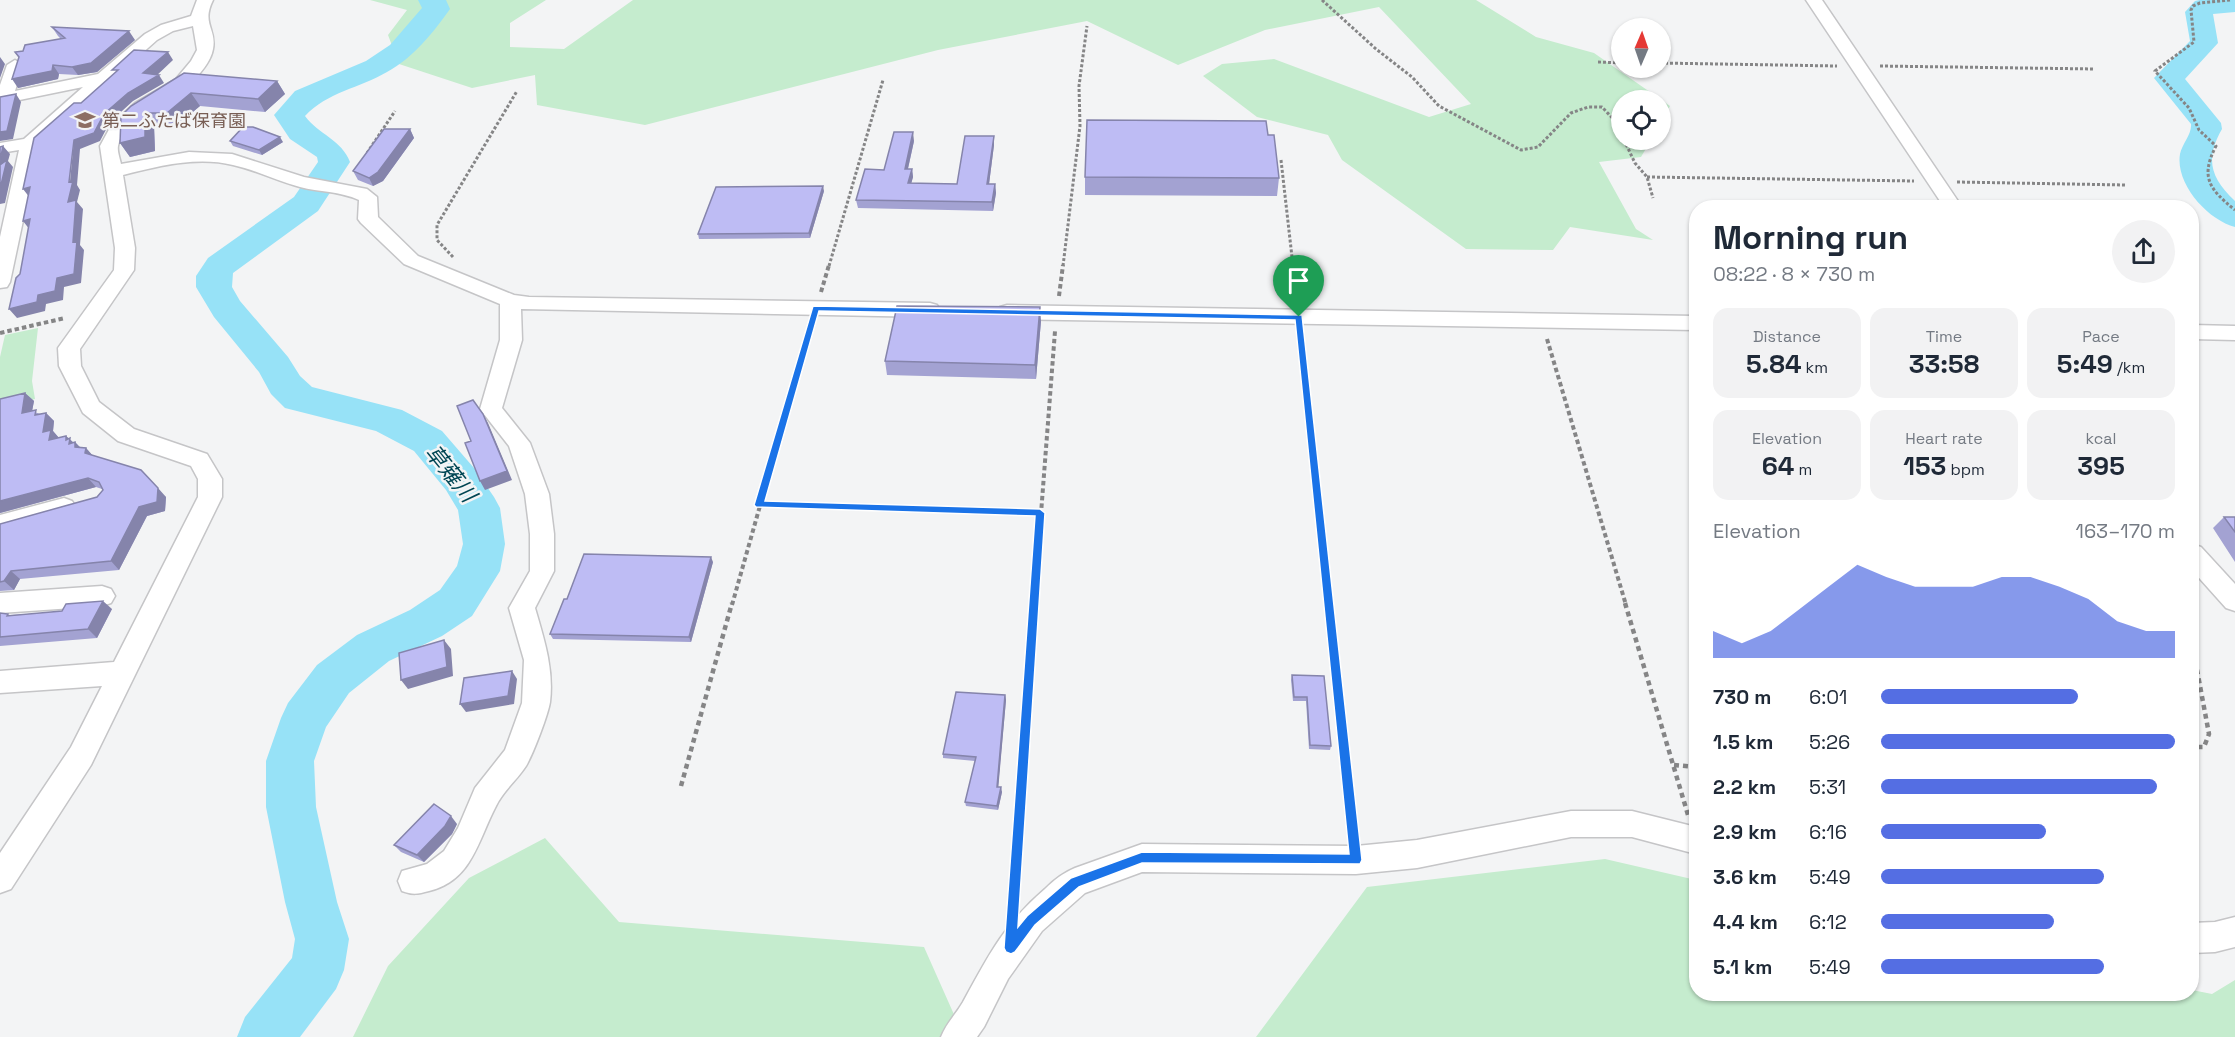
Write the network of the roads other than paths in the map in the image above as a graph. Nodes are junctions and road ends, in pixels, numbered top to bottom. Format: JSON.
{"nodes":[{"id":1,"x":205,"y":0,"type":"edge"},
{"id":2,"x":1814,"y":0,"type":"edge"},
{"id":3,"x":199,"y":19,"type":"junction"},
{"id":4,"x":15,"y":65,"type":"edge"},
{"id":5,"x":102,"y":79,"type":"junction"},
{"id":6,"x":2,"y":99,"type":"edge"},
{"id":7,"x":30,"y":143,"type":"junction"},
{"id":8,"x":0,"y":148,"type":"edge"},
{"id":9,"x":114,"y":171,"type":"junction"},
{"id":10,"x":1948,"y":200,"type":"edge"},
{"id":11,"x":0,"y":282,"type":"edge"},
{"id":12,"x":510,"y":301,"type":"junction"},
{"id":13,"x":954,"y":311,"type":"edge"},
{"id":14,"x":988,"y":312,"type":"edge"},
{"id":15,"x":1689,"y":323,"type":"edge"},
{"id":16,"x":2199,"y":332,"type":"edge"},
{"id":17,"x":2235,"y":333,"type":"edge"},
{"id":18,"x":86,"y":501,"type":"edge"},
{"id":19,"x":0,"y":524,"type":"edge"},
{"id":20,"x":2199,"y":562,"type":"edge"},
{"id":21,"x":102,"y":596,"type":"dead end"},
{"id":22,"x":2235,"y":601,"type":"edge"},
{"id":23,"x":0,"y":603,"type":"edge"},
{"id":24,"x":123,"y":673,"type":"junction"},
{"id":25,"x":0,"y":682,"type":"edge"},
{"id":26,"x":1689,"y":839,"type":"edge"},
{"id":27,"x":0,"y":879,"type":"edge"},
{"id":28,"x":413,"y":881,"type":"dead end"},
{"id":29,"x":2235,"y":932,"type":"edge"},
{"id":30,"x":2199,"y":938,"type":"edge"},
{"id":31,"x":957,"y":1037,"type":"edge"}],
"edges":[{"from":1,"to":3,"type":"street"},
{"from":2,"to":10,"type":"street"},
{"from":3,"to":5,"type":"street"},
{"from":3,"to":9,"type":"street"},
{"from":4,"to":6,"type":"street"},
{"from":5,"to":6,"type":"street"},
{"from":5,"to":7,"type":"street"},
{"from":7,"to":8,"type":"street"},
{"from":7,"to":11,"type":"street"},
{"from":9,"to":12,"type":"street"},
{"from":9,"to":24,"type":"street"},
{"from":12,"to":13,"type":"street"},
{"from":12,"to":28,"type":"street"},
{"from":14,"to":15,"type":"street"},
{"from":16,"to":17,"type":"street"},
{"from":18,"to":19,"type":"street"},
{"from":20,"to":22,"type":"street"},
{"from":21,"to":23,"type":"street"},
{"from":24,"to":25,"type":"street"},
{"from":24,"to":27,"type":"street"},
{"from":26,"to":31,"type":"street"},
{"from":29,"to":30,"type":"street"}]}
